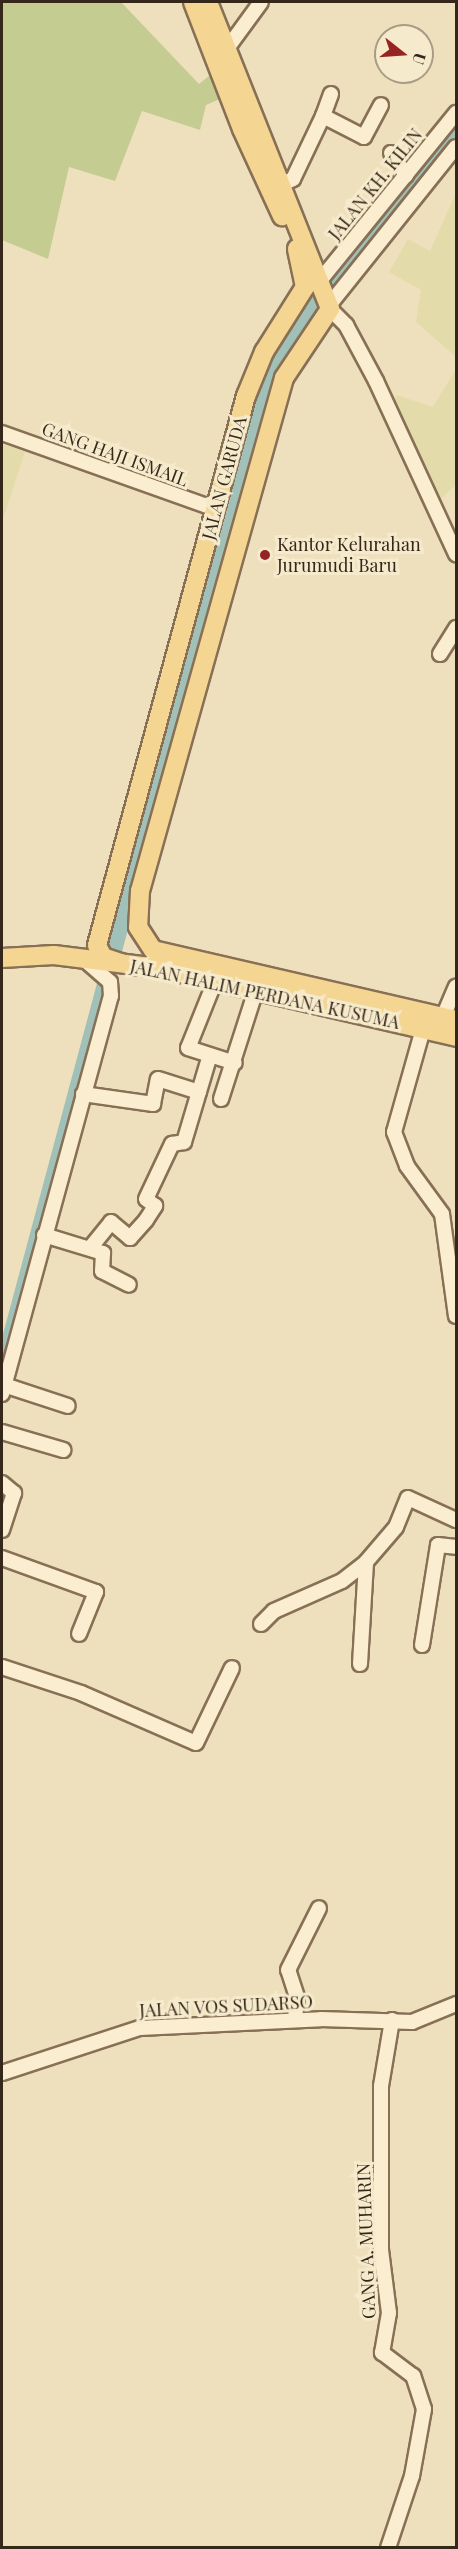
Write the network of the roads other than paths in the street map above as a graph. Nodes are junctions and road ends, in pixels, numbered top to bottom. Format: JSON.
{"nodes":[{"id":1,"x":193,"y":2,"type":"edge"},
{"id":2,"x":208,"y":2,"type":"edge"},
{"id":3,"x":261,"y":2,"type":"edge"},
{"id":4,"x":226,"y":51,"type":"junction"},
{"id":5,"x":331,"y":94,"type":"dead end"},
{"id":6,"x":381,"y":105,"type":"dead end"},
{"id":7,"x":456,"y":113,"type":"edge"},
{"id":8,"x":323,"y":116,"type":"junction"},
{"id":9,"x":456,"y":147,"type":"edge"},
{"id":10,"x":391,"y":153,"type":"dead end"},
{"id":11,"x":406,"y":175,"type":"junction"},
{"id":12,"x":282,"y":184,"type":"junction"},
{"id":13,"x":322,"y":280,"type":"junction"},
{"id":14,"x":330,"y":304,"type":"junction"},
{"id":15,"x":2,"y":433,"type":"edge"},
{"id":16,"x":226,"y":524,"type":"junction"},
{"id":17,"x":456,"y":554,"type":"edge"},
{"id":18,"x":456,"y":628,"type":"edge"},
{"id":19,"x":440,"y":654,"type":"dead end"},
{"id":20,"x":101,"y":930,"type":"junction"},
{"id":21,"x":146,"y":945,"type":"joint"},
{"id":22,"x":54,"y":955,"type":"junction"},
{"id":23,"x":2,"y":958,"type":"edge"},
{"id":24,"x":111,"y":966,"type":"junction"},
{"id":25,"x":215,"y":981,"type":"junction"},
{"id":26,"x":456,"y":987,"type":"edge"},
{"id":27,"x":256,"y":990,"type":"junction"},
{"id":28,"x":450,"y":1019,"type":"edge"},
{"id":29,"x":423,"y":1029,"type":"junction"},
{"id":30,"x":456,"y":1037,"type":"edge"},
{"id":31,"x":209,"y":1058,"type":"junction"},
{"id":32,"x":235,"y":1063,"type":"junction"},
{"id":33,"x":199,"y":1092,"type":"junction"},
{"id":34,"x":82,"y":1094,"type":"junction"},
{"id":35,"x":221,"y":1099,"type":"dead end"},
{"id":36,"x":44,"y":1235,"type":"junction"},
{"id":37,"x":91,"y":1247,"type":"junction"},
{"id":38,"x":129,"y":1286,"type":"dead end"},
{"id":39,"x":456,"y":1316,"type":"edge"},
{"id":40,"x":3,"y":1390,"type":"edge"},
{"id":41,"x":68,"y":1406,"type":"dead end"},
{"id":42,"x":2,"y":1432,"type":"edge"},
{"id":43,"x":63,"y":1450,"type":"dead end"},
{"id":44,"x":2,"y":1484,"type":"edge"},
{"id":45,"x":456,"y":1520,"type":"edge"},
{"id":46,"x":2,"y":1530,"type":"edge"},
{"id":47,"x":456,"y":1547,"type":"edge"},
{"id":48,"x":2,"y":1558,"type":"edge"},
{"id":49,"x":366,"y":1562,"type":"junction"},
{"id":50,"x":261,"y":1624,"type":"dead end"},
{"id":51,"x":79,"y":1634,"type":"dead end"},
{"id":52,"x":422,"y":1645,"type":"dead end"},
{"id":53,"x":360,"y":1664,"type":"dead end"},
{"id":54,"x":2,"y":1667,"type":"edge"},
{"id":55,"x":232,"y":1668,"type":"dead end"},
{"id":56,"x":319,"y":1908,"type":"dead end"},
{"id":57,"x":456,"y":2004,"type":"edge"},
{"id":58,"x":295,"y":2020,"type":"junction"},
{"id":59,"x":392,"y":2020,"type":"junction"},
{"id":60,"x":2,"y":2073,"type":"edge"},
{"id":61,"x":388,"y":2547,"type":"edge"}],
"edges":[{"from":1,"to":16,"type":"main road","name":"JALAN GARUDA"},
{"from":2,"to":4,"type":"main road"},
{"from":3,"to":4,"type":"street"},
{"from":4,"to":12,"type":"main road"},
{"from":5,"to":8,"type":"street"},
{"from":6,"to":8,"type":"street"},
{"from":7,"to":11,"type":"street","name":"JALAN KH. KILIN"},
{"from":8,"to":12,"type":"street"},
{"from":9,"to":14,"type":"street"},
{"from":10,"to":11,"type":"street"},
{"from":11,"to":13,"type":"street","name":"JALAN KH. KILIN"},
{"from":12,"to":13,"type":"main road"},
{"from":13,"to":14,"type":"main road"},
{"from":14,"to":16,"type":"main road","name":"JALAN GARUDA"},
{"from":14,"to":17,"type":"street"},
{"from":15,"to":16,"type":"street","name":"GANG HAJI ISMAIL"},
{"from":16,"to":20,"type":"main road","name":"JALAN GARUDA"},
{"from":16,"to":21,"type":"main road","name":"JALAN GARUDA"},
{"from":18,"to":19,"type":"street"},
{"from":20,"to":22,"type":"main road"},
{"from":20,"to":24,"type":"main road","name":"JALAN GARUDA"},
{"from":21,"to":28,"type":"main road","name":"JALAN HALIM PERDANA KUSUMA"},
{"from":22,"to":23,"type":"main road","name":"JALAN HALIM PERDANA KUSUMA"},
{"from":22,"to":24,"type":"main road","name":"JALAN HALIM PERDANA KUSUMA"},
{"from":24,"to":25,"type":"main road","name":"JALAN HALIM PERDANA KUSUMA"},
{"from":24,"to":34,"type":"street"},
{"from":25,"to":27,"type":"main road","name":"JALAN HALIM PERDANA KUSUMA"},
{"from":25,"to":31,"type":"street"},
{"from":26,"to":28,"type":"street"},
{"from":27,"to":29,"type":"main road","name":"JALAN HALIM PERDANA KUSUMA"},
{"from":27,"to":32,"type":"street"},
{"from":29,"to":30,"type":"main road","name":"JALAN HALIM PERDANA KUSUMA"},
{"from":29,"to":39,"type":"street"},
{"from":31,"to":32,"type":"street"},
{"from":31,"to":33,"type":"street"},
{"from":32,"to":35,"type":"street"},
{"from":33,"to":34,"type":"street"},
{"from":33,"to":37,"type":"street"},
{"from":34,"to":36,"type":"street"},
{"from":36,"to":37,"type":"street"},
{"from":36,"to":40,"type":"street"},
{"from":37,"to":38,"type":"street"},
{"from":40,"to":41,"type":"street"},
{"from":42,"to":43,"type":"street"},
{"from":44,"to":46,"type":"street"},
{"from":45,"to":49,"type":"street"},
{"from":47,"to":52,"type":"street"},
{"from":48,"to":51,"type":"street"},
{"from":49,"to":50,"type":"street"},
{"from":49,"to":53,"type":"street"},
{"from":54,"to":55,"type":"street"},
{"from":56,"to":58,"type":"street"},
{"from":57,"to":59,"type":"street","name":"JALAN VOS SUDARSO"},
{"from":58,"to":59,"type":"street","name":"JALAN VOS SUDARSO"},
{"from":58,"to":60,"type":"street","name":"JALAN VOS SUDARSO"},
{"from":59,"to":61,"type":"street","name":"GANG A. MUHARIN"}]}
